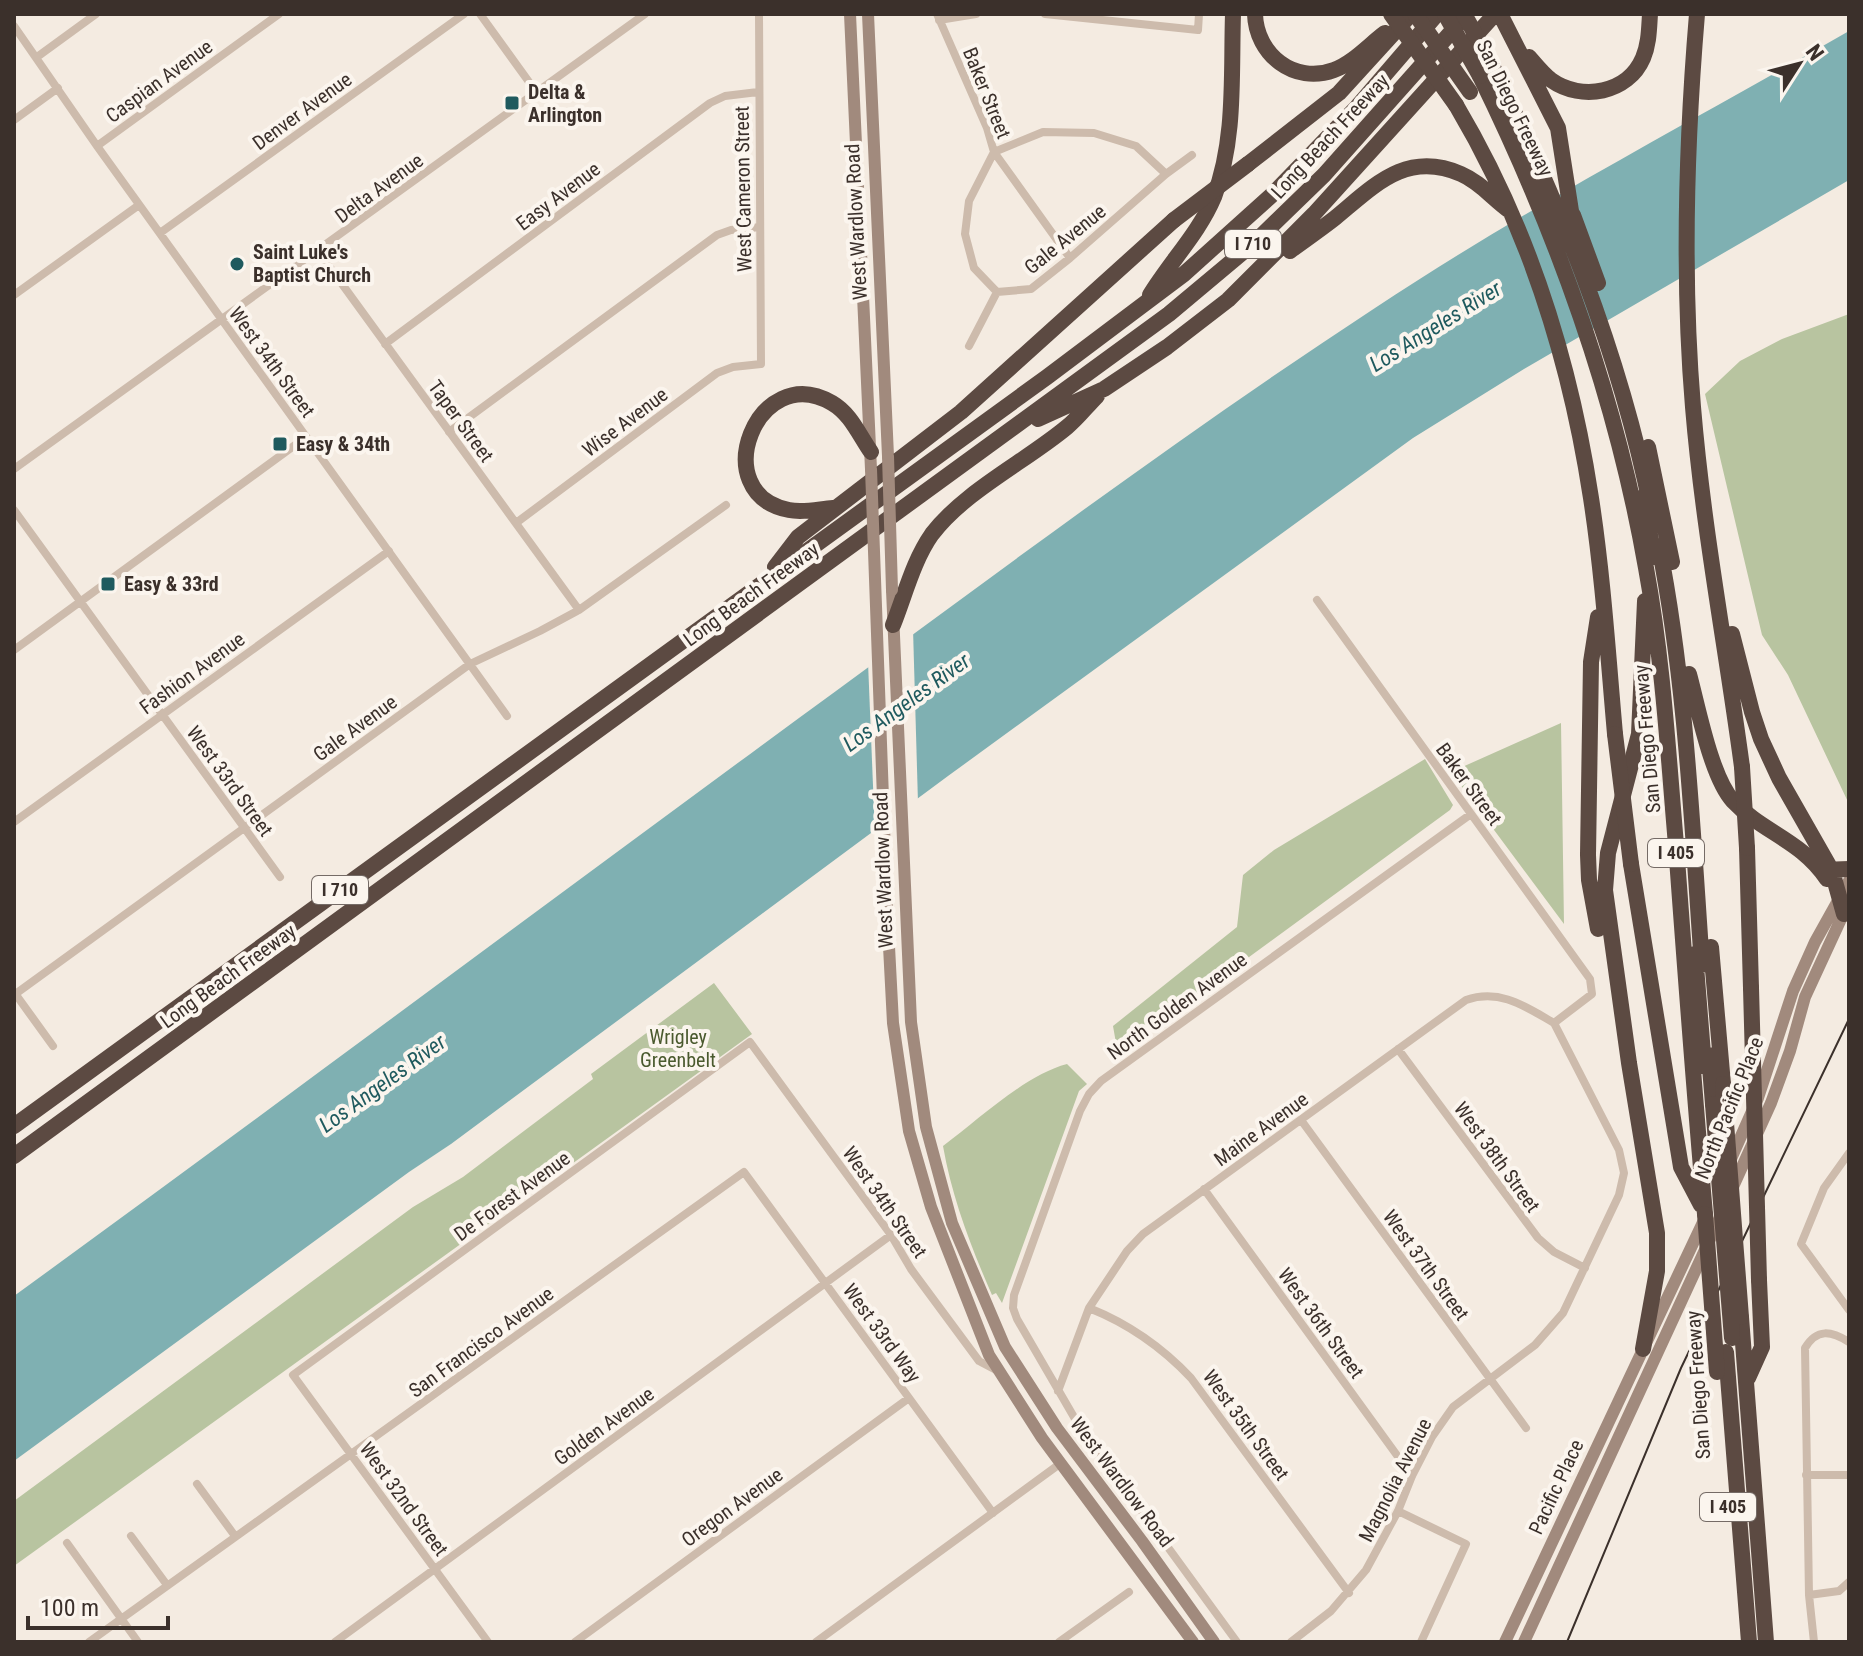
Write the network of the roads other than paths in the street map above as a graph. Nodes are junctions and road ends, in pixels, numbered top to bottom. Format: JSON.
{"nodes":[{"id":1,"x":96,"y":14,"type":"edge"},
{"id":2,"x":279,"y":14,"type":"edge"},
{"id":3,"x":464,"y":14,"type":"edge"},
{"id":4,"x":480,"y":14,"type":"edge"},
{"id":5,"x":645,"y":14,"type":"edge"},
{"id":6,"x":759,"y":14,"type":"edge"},
{"id":7,"x":850,"y":14,"type":"edge"},
{"id":8,"x":868,"y":14,"type":"edge"},
{"id":9,"x":976,"y":14,"type":"edge"},
{"id":10,"x":1045,"y":14,"type":"edge"},
{"id":11,"x":1199,"y":14,"type":"edge"},
{"id":12,"x":1233,"y":14,"type":"edge"},
{"id":13,"x":1255,"y":14,"type":"edge"},
{"id":14,"x":1391,"y":14,"type":"edge"},
{"id":15,"x":1411,"y":14,"type":"edge"},
{"id":16,"x":1437,"y":14,"type":"edge"},
{"id":17,"x":1445,"y":14,"type":"edge"},
{"id":18,"x":1456,"y":14,"type":"edge"},
{"id":19,"x":1466,"y":14,"type":"edge"},
{"id":20,"x":1476,"y":14,"type":"edge"},
{"id":21,"x":1497,"y":14,"type":"edge"},
{"id":22,"x":1650,"y":14,"type":"edge"},
{"id":23,"x":1697,"y":14,"type":"edge"},
{"id":24,"x":938,"y":17,"type":"edge"},
{"id":25,"x":14,"y":26,"type":"edge"},
{"id":26,"x":1517,"y":44,"type":"junction"},
{"id":27,"x":37,"y":57,"type":"junction"},
{"id":28,"x":1488,"y":64,"type":"junction"},
{"id":29,"x":58,"y":88,"type":"junction"},
{"id":30,"x":758,"y":92,"type":"junction"},
{"id":31,"x":537,"y":93,"type":"junction"},
{"id":32,"x":14,"y":120,"type":"edge"},
{"id":33,"x":1502,"y":122,"type":"junction"},
{"id":34,"x":1528,"y":145,"type":"junction"},
{"id":35,"x":97,"y":146,"type":"junction"},
{"id":36,"x":994,"y":152,"type":"junction"},
{"id":37,"x":1192,"y":155,"type":"dead end"},
{"id":38,"x":1166,"y":174,"type":"junction"},
{"id":39,"x":139,"y":205,"type":"junction"},
{"id":40,"x":1571,"y":211,"type":"junction"},
{"id":41,"x":1512,"y":212,"type":"junction"},
{"id":42,"x":760,"y":227,"type":"junction"},
{"id":43,"x":160,"y":233,"type":"junction"},
{"id":44,"x":318,"y":251,"type":"junction"},
{"id":45,"x":1070,"y":258,"type":"junction"},
{"id":46,"x":1255,"y":276,"type":"junction"},
{"id":47,"x":997,"y":292,"type":"junction"},
{"id":48,"x":14,"y":295,"type":"edge"},
{"id":49,"x":1144,"y":303,"type":"junction"},
{"id":50,"x":223,"y":321,"type":"junction"},
{"id":51,"x":385,"y":344,"type":"junction"},
{"id":52,"x":969,"y":346,"type":"dead end"},
{"id":53,"x":761,"y":364,"type":"joint"},
{"id":54,"x":1104,"y":389,"type":"junction"},
{"id":55,"x":1629,"y":429,"type":"junction"},
{"id":56,"x":449,"y":432,"type":"junction"},
{"id":57,"x":1004,"y":435,"type":"junction"},
{"id":58,"x":306,"y":437,"type":"junction"},
{"id":59,"x":871,"y":460,"type":"junction"},
{"id":60,"x":14,"y":469,"type":"edge"},
{"id":61,"x":726,"y":505,"type":"dead end"},
{"id":62,"x":834,"y":508,"type":"junction"},
{"id":63,"x":14,"y":510,"type":"edge"},
{"id":64,"x":516,"y":523,"type":"junction"},
{"id":65,"x":389,"y":551,"type":"junction"},
{"id":66,"x":1646,"y":568,"type":"junction"},
{"id":67,"x":764,"y":581,"type":"junction"},
{"id":68,"x":1601,"y":592,"type":"junction"},
{"id":69,"x":1317,"y":600,"type":"dead end"},
{"id":70,"x":1717,"y":600,"type":"junction"},
{"id":71,"x":81,"y":602,"type":"junction"},
{"id":72,"x":579,"y":610,"type":"junction"},
{"id":73,"x":893,"y":625,"type":"junction"},
{"id":74,"x":14,"y":650,"type":"edge"},
{"id":75,"x":470,"y":664,"type":"junction"},
{"id":76,"x":1689,"y":674,"type":"junction"},
{"id":77,"x":162,"y":714,"type":"junction"},
{"id":78,"x":507,"y":716,"type":"dead end"},
{"id":79,"x":1471,"y":814,"type":"junction"},
{"id":80,"x":14,"y":822,"type":"edge"},
{"id":81,"x":244,"y":827,"type":"junction"},
{"id":82,"x":1834,"y":870,"type":"edge"},
{"id":83,"x":280,"y":877,"type":"dead end"},
{"id":84,"x":1849,"y":881,"type":"edge"},
{"id":85,"x":1844,"y":904,"type":"edge"},
{"id":86,"x":15,"y":994,"type":"edge"},
{"id":87,"x":1554,"y":1023,"type":"junction"},
{"id":88,"x":750,"y":1042,"type":"joint"},
{"id":89,"x":53,"y":1046,"type":"dead end"},
{"id":90,"x":1398,"y":1049,"type":"junction"},
{"id":91,"x":1629,"y":1063,"type":"junction"},
{"id":92,"x":1301,"y":1120,"type":"junction"},
{"id":93,"x":14,"y":1126,"type":"edge"},
{"id":94,"x":1849,"y":1153,"type":"edge"},
{"id":95,"x":14,"y":1156,"type":"edge"},
{"id":96,"x":744,"y":1172,"type":"joint"},
{"id":97,"x":1204,"y":1189,"type":"junction"},
{"id":98,"x":1705,"y":1214,"type":"junction"},
{"id":99,"x":891,"y":1235,"type":"junction"},
{"id":100,"x":1585,"y":1268,"type":"junction"},
{"id":101,"x":826,"y":1283,"type":"junction"},
{"id":102,"x":1013,"y":1308,"type":"joint"},
{"id":103,"x":1089,"y":1308,"type":"junction"},
{"id":104,"x":1849,"y":1310,"type":"edge"},
{"id":105,"x":1849,"y":1342,"type":"edge"},
{"id":106,"x":1729,"y":1345,"type":"junction"},
{"id":107,"x":1651,"y":1351,"type":"junction"},
{"id":108,"x":1000,"y":1372,"type":"junction"},
{"id":109,"x":293,"y":1375,"type":"joint"},
{"id":110,"x":1489,"y":1379,"type":"junction"},
{"id":111,"x":1746,"y":1384,"type":"junction"},
{"id":112,"x":1058,"y":1391,"type":"junction"},
{"id":113,"x":909,"y":1398,"type":"junction"},
{"id":114,"x":1526,"y":1428,"type":"dead end"},
{"id":115,"x":352,"y":1454,"type":"junction"},
{"id":116,"x":1061,"y":1463,"type":"junction"},
{"id":117,"x":1806,"y":1475,"type":"junction"},
{"id":118,"x":1849,"y":1475,"type":"edge"},
{"id":119,"x":1412,"y":1476,"type":"junction"},
{"id":120,"x":197,"y":1484,"type":"dead end"},
{"id":121,"x":1398,"y":1511,"type":"junction"},
{"id":122,"x":993,"y":1513,"type":"junction"},
{"id":123,"x":131,"y":1536,"type":"dead end"},
{"id":124,"x":235,"y":1536,"type":"junction"},
{"id":125,"x":67,"y":1543,"type":"dead end"},
{"id":126,"x":435,"y":1569,"type":"junction"},
{"id":127,"x":1849,"y":1582,"type":"edge"},
{"id":128,"x":167,"y":1585,"type":"junction"},
{"id":129,"x":1129,"y":1592,"type":"dead end"},
{"id":130,"x":1349,"y":1593,"type":"junction"},
{"id":131,"x":1809,"y":1595,"type":"junction"},
{"id":132,"x":121,"y":1618,"type":"junction"},
{"id":133,"x":89,"y":1642,"type":"edge"},
{"id":134,"x":138,"y":1642,"type":"edge"},
{"id":135,"x":335,"y":1642,"type":"edge"},
{"id":136,"x":488,"y":1642,"type":"edge"},
{"id":137,"x":575,"y":1642,"type":"edge"},
{"id":138,"x":816,"y":1642,"type":"edge"},
{"id":139,"x":1059,"y":1642,"type":"edge"},
{"id":140,"x":1193,"y":1642,"type":"edge"},
{"id":141,"x":1214,"y":1642,"type":"edge"},
{"id":142,"x":1237,"y":1642,"type":"edge"},
{"id":143,"x":1291,"y":1642,"type":"edge"},
{"id":144,"x":1421,"y":1642,"type":"edge"},
{"id":145,"x":1505,"y":1642,"type":"edge"},
{"id":146,"x":1524,"y":1642,"type":"edge"},
{"id":147,"x":1738,"y":1642,"type":"edge"},
{"id":148,"x":1749,"y":1642,"type":"edge"},
{"id":149,"x":1755,"y":1642,"type":"edge"},
{"id":150,"x":1766,"y":1642,"type":"edge"},
{"id":151,"x":1814,"y":1642,"type":"edge"}],
"edges":[{"from":1,"to":27,"type":"street"},
{"from":2,"to":35,"type":"street","name":"Caspian Avenue"},
{"from":3,"to":43,"type":"street","name":"Denver Avenue"},
{"from":4,"to":31,"type":"street"},
{"from":5,"to":31,"type":"street","name":"Delta Avenue"},
{"from":6,"to":30,"type":"street","name":"West Cameron Street"},
{"from":7,"to":59,"type":"main road","name":"West Wardlow Road"},
{"from":8,"to":73,"type":"main road","name":"West Wardlow Road","bridge":true},
{"from":9,"to":24,"type":"street"},
{"from":10,"to":11,"type":"street"},
{"from":12,"to":49,"type":"highway"},
{"from":13,"to":15,"type":"highway"},
{"from":14,"to":41,"type":"highway","bridge":true},
{"from":15,"to":33,"type":"highway","bridge":true},
{"from":15,"to":62,"type":"highway","bridge":true},
{"from":16,"to":49,"type":"highway","name":"Long Beach Freeway","number":"I 710"},
{"from":17,"to":28,"type":"highway","name":"San Diego Freeway","number":"I 405","bridge":true},
{"from":18,"to":28,"type":"highway"},
{"from":19,"to":28,"type":"highway","bridge":true},
{"from":19,"to":57,"type":"highway","name":"Long Beach Freeway","number":"I 710"},
{"from":20,"to":28,"type":"highway","name":"San Diego Freeway","number":"I 405"},
{"from":21,"to":26,"type":"highway"},
{"from":21,"to":46,"type":"highway"},
{"from":22,"to":26,"type":"highway"},
{"from":23,"to":70,"type":"highway"},
{"from":24,"to":36,"type":"street","name":"Baker Street"},
{"from":25,"to":27,"type":"street","name":"West 34th Street"},
{"from":26,"to":40,"type":"highway"},
{"from":27,"to":29,"type":"street","name":"West 34th Street"},
{"from":28,"to":33,"type":"highway","name":"San Diego Freeway","number":"I 405"},
{"from":28,"to":34,"type":"highway","name":"San Diego Freeway","number":"I 405"},
{"from":29,"to":32,"type":"street"},
{"from":29,"to":35,"type":"street","name":"West 34th Street"},
{"from":30,"to":42,"type":"street","name":"West Cameron Street"},
{"from":30,"to":51,"type":"street","name":"Easy Avenue"},
{"from":31,"to":44,"type":"street","name":"Delta Avenue"},
{"from":33,"to":34,"type":"highway","name":"San Diego Freeway","number":"I 405"},
{"from":34,"to":40,"type":"highway","name":"San Diego Freeway","number":"I 405"},
{"from":34,"to":55,"type":"highway","name":"San Diego Freeway","number":"I 405"},
{"from":35,"to":39,"type":"street","name":"West 34th Street"},
{"from":36,"to":38,"type":"street"},
{"from":36,"to":45,"type":"street","name":"Baker Street"},
{"from":36,"to":47,"type":"street"},
{"from":37,"to":38,"type":"street","name":"Gale Avenue"},
{"from":38,"to":45,"type":"street","name":"Gale Avenue"},
{"from":39,"to":43,"type":"street","name":"West 34th Street"},
{"from":39,"to":48,"type":"street"},
{"from":40,"to":55,"type":"highway","name":"San Diego Freeway","number":"I 405"},
{"from":41,"to":46,"type":"highway"},
{"from":41,"to":68,"type":"highway"},
{"from":42,"to":53,"type":"street","name":"West Cameron Street"},
{"from":42,"to":56,"type":"street"},
{"from":43,"to":50,"type":"street","name":"West 34th Street"},
{"from":44,"to":50,"type":"street","name":"Delta Avenue"},
{"from":44,"to":51,"type":"street","name":"Taper Street"},
{"from":45,"to":47,"type":"street","name":"Gale Avenue"},
{"from":46,"to":54,"type":"highway"},
{"from":47,"to":52,"type":"street"},
{"from":49,"to":67,"type":"highway","name":"Long Beach Freeway","number":"I 710"},
{"from":50,"to":58,"type":"street","name":"West 34th Street"},
{"from":50,"to":60,"type":"street","name":"Delta Avenue"},
{"from":51,"to":56,"type":"street","name":"Taper Street"},
{"from":53,"to":64,"type":"street","name":"Wise Avenue"},
{"from":54,"to":57,"type":"highway"},
{"from":54,"to":73,"type":"highway"},
{"from":55,"to":66,"type":"highway","name":"San Diego Freeway","number":"I 405"},
{"from":55,"to":76,"type":"highway","name":"San Diego Freeway","number":"I 405"},
{"from":55,"to":106,"type":"highway"},
{"from":56,"to":64,"type":"street","name":"Taper Street"},
{"from":57,"to":95,"type":"highway","name":"Long Beach Freeway","number":"I 710"},
{"from":58,"to":65,"type":"street","name":"West 34th Street"},
{"from":58,"to":71,"type":"street"},
{"from":59,"to":62,"type":"highway"},
{"from":59,"to":108,"type":"main road","name":"West Wardlow Road","bridge":true},
{"from":61,"to":72,"type":"street","name":"Gale Avenue"},
{"from":62,"to":67,"type":"highway"},
{"from":63,"to":71,"type":"street","name":"West 33rd Street"},
{"from":64,"to":72,"type":"street","name":"Taper Street"},
{"from":65,"to":75,"type":"street","name":"West 34th Street"},
{"from":65,"to":77,"type":"street","name":"Fashion Avenue"},
{"from":66,"to":91,"type":"highway"},
{"from":66,"to":98,"type":"highway","name":"San Diego Freeway","number":"I 405"},
{"from":67,"to":93,"type":"highway","name":"Long Beach Freeway","number":"I 710"},
{"from":68,"to":91,"type":"highway"},
{"from":68,"to":98,"type":"highway","bridge":true},
{"from":69,"to":79,"type":"street","name":"Baker Street"},
{"from":70,"to":82,"type":"highway"},
{"from":70,"to":111,"type":"highway","bridge":true},
{"from":71,"to":74,"type":"street"},
{"from":71,"to":77,"type":"street","name":"West 33rd Street"},
{"from":72,"to":75,"type":"street","name":"Gale Avenue"},
{"from":73,"to":141,"type":"main road","name":"West Wardlow Road"},
{"from":75,"to":78,"type":"street","name":"West 34th Street"},
{"from":75,"to":81,"type":"street","name":"Gale Avenue"},
{"from":76,"to":82,"type":"highway"},
{"from":76,"to":111,"type":"highway","name":"San Diego Freeway","number":"I 405","bridge":true},
{"from":77,"to":80,"type":"street","name":"Fashion Avenue"},
{"from":77,"to":81,"type":"street","name":"West 33rd Street"},
{"from":79,"to":87,"type":"street","name":"Baker Street"},
{"from":79,"to":102,"type":"street","name":"North Golden Avenue"},
{"from":81,"to":83,"type":"street","name":"West 33rd Street"},
{"from":81,"to":86,"type":"street","name":"Gale Avenue"},
{"from":82,"to":85,"type":"highway"},
{"from":84,"to":85,"type":"main road","name":"North Pacific Place"},
{"from":85,"to":107,"type":"main road","name":"North Pacific Place"},
{"from":86,"to":89,"type":"street"},
{"from":87,"to":90,"type":"street","name":"Maine Avenue"},
{"from":87,"to":100,"type":"street","name":"Magnolia Avenue"},
{"from":88,"to":99,"type":"street","name":"West 34th Street"},
{"from":88,"to":109,"type":"street","name":"De Forest Avenue"},
{"from":90,"to":92,"type":"street","name":"Maine Avenue"},
{"from":90,"to":100,"type":"street","name":"West 38th Street"},
{"from":91,"to":107,"type":"highway"},
{"from":92,"to":97,"type":"street","name":"Maine Avenue"},
{"from":92,"to":110,"type":"street","name":"West 37th Street"},
{"from":94,"to":104,"type":"street"},
{"from":96,"to":101,"type":"street","name":"West 33rd Way"},
{"from":96,"to":115,"type":"street","name":"San Francisco Avenue"},
{"from":97,"to":103,"type":"street","name":"Maine Avenue"},
{"from":97,"to":119,"type":"street","name":"West 36th Street"},
{"from":98,"to":147,"type":"highway","name":"San Diego Freeway","number":"I 405","bridge":true},
{"from":99,"to":101,"type":"street","name":"Golden Avenue"},
{"from":99,"to":108,"type":"street","name":"West 34th Street"},
{"from":100,"to":110,"type":"street","name":"Magnolia Avenue"},
{"from":101,"to":113,"type":"street","name":"West 33rd Way"},
{"from":101,"to":126,"type":"street","name":"Golden Avenue"},
{"from":102,"to":112,"type":"street","name":"West Wardlow Road"},
{"from":103,"to":112,"type":"street","name":"Maine Avenue"},
{"from":103,"to":130,"type":"street","name":"West 35th Street"},
{"from":105,"to":117,"type":"street"},
{"from":106,"to":148,"type":"highway"},
{"from":106,"to":149,"type":"highway"},
{"from":107,"to":145,"type":"main road","name":"Pacific Place"},
{"from":107,"to":146,"type":"main road","name":"Pacific Place"},
{"from":108,"to":116,"type":"main road","name":"West Wardlow Road"},
{"from":109,"to":115,"type":"street","name":"West 32nd Street"},
{"from":110,"to":114,"type":"street","name":"West 37th Street"},
{"from":110,"to":119,"type":"street","name":"Magnolia Avenue"},
{"from":111,"to":150,"type":"highway","name":"San Diego Freeway","number":"I 405"},
{"from":112,"to":142,"type":"street","name":"West Wardlow Road"},
{"from":113,"to":122,"type":"street","name":"West 33rd Way"},
{"from":113,"to":137,"type":"street","name":"Oregon Avenue"},
{"from":115,"to":124,"type":"street","name":"San Francisco Avenue"},
{"from":115,"to":126,"type":"street","name":"West 32nd Street"},
{"from":116,"to":122,"type":"street"},
{"from":116,"to":140,"type":"main road","name":"West Wardlow Road"},
{"from":117,"to":118,"type":"street"},
{"from":117,"to":131,"type":"street"},
{"from":119,"to":121,"type":"street","name":"Magnolia Avenue"},
{"from":120,"to":124,"type":"street"},
{"from":121,"to":130,"type":"street","name":"Magnolia Avenue"},
{"from":121,"to":144,"type":"street"},
{"from":122,"to":138,"type":"street"},
{"from":123,"to":128,"type":"street"},
{"from":124,"to":128,"type":"street","name":"San Francisco Avenue"},
{"from":125,"to":132,"type":"street"},
{"from":126,"to":135,"type":"street","name":"Golden Avenue"},
{"from":126,"to":136,"type":"street","name":"West 32nd Street"},
{"from":127,"to":131,"type":"street"},
{"from":128,"to":132,"type":"street","name":"San Francisco Avenue"},
{"from":129,"to":139,"type":"street"},
{"from":130,"to":143,"type":"street","name":"Magnolia Avenue"},
{"from":131,"to":151,"type":"street"},
{"from":132,"to":133,"type":"street","name":"San Francisco Avenue"},
{"from":132,"to":134,"type":"street"}]}
